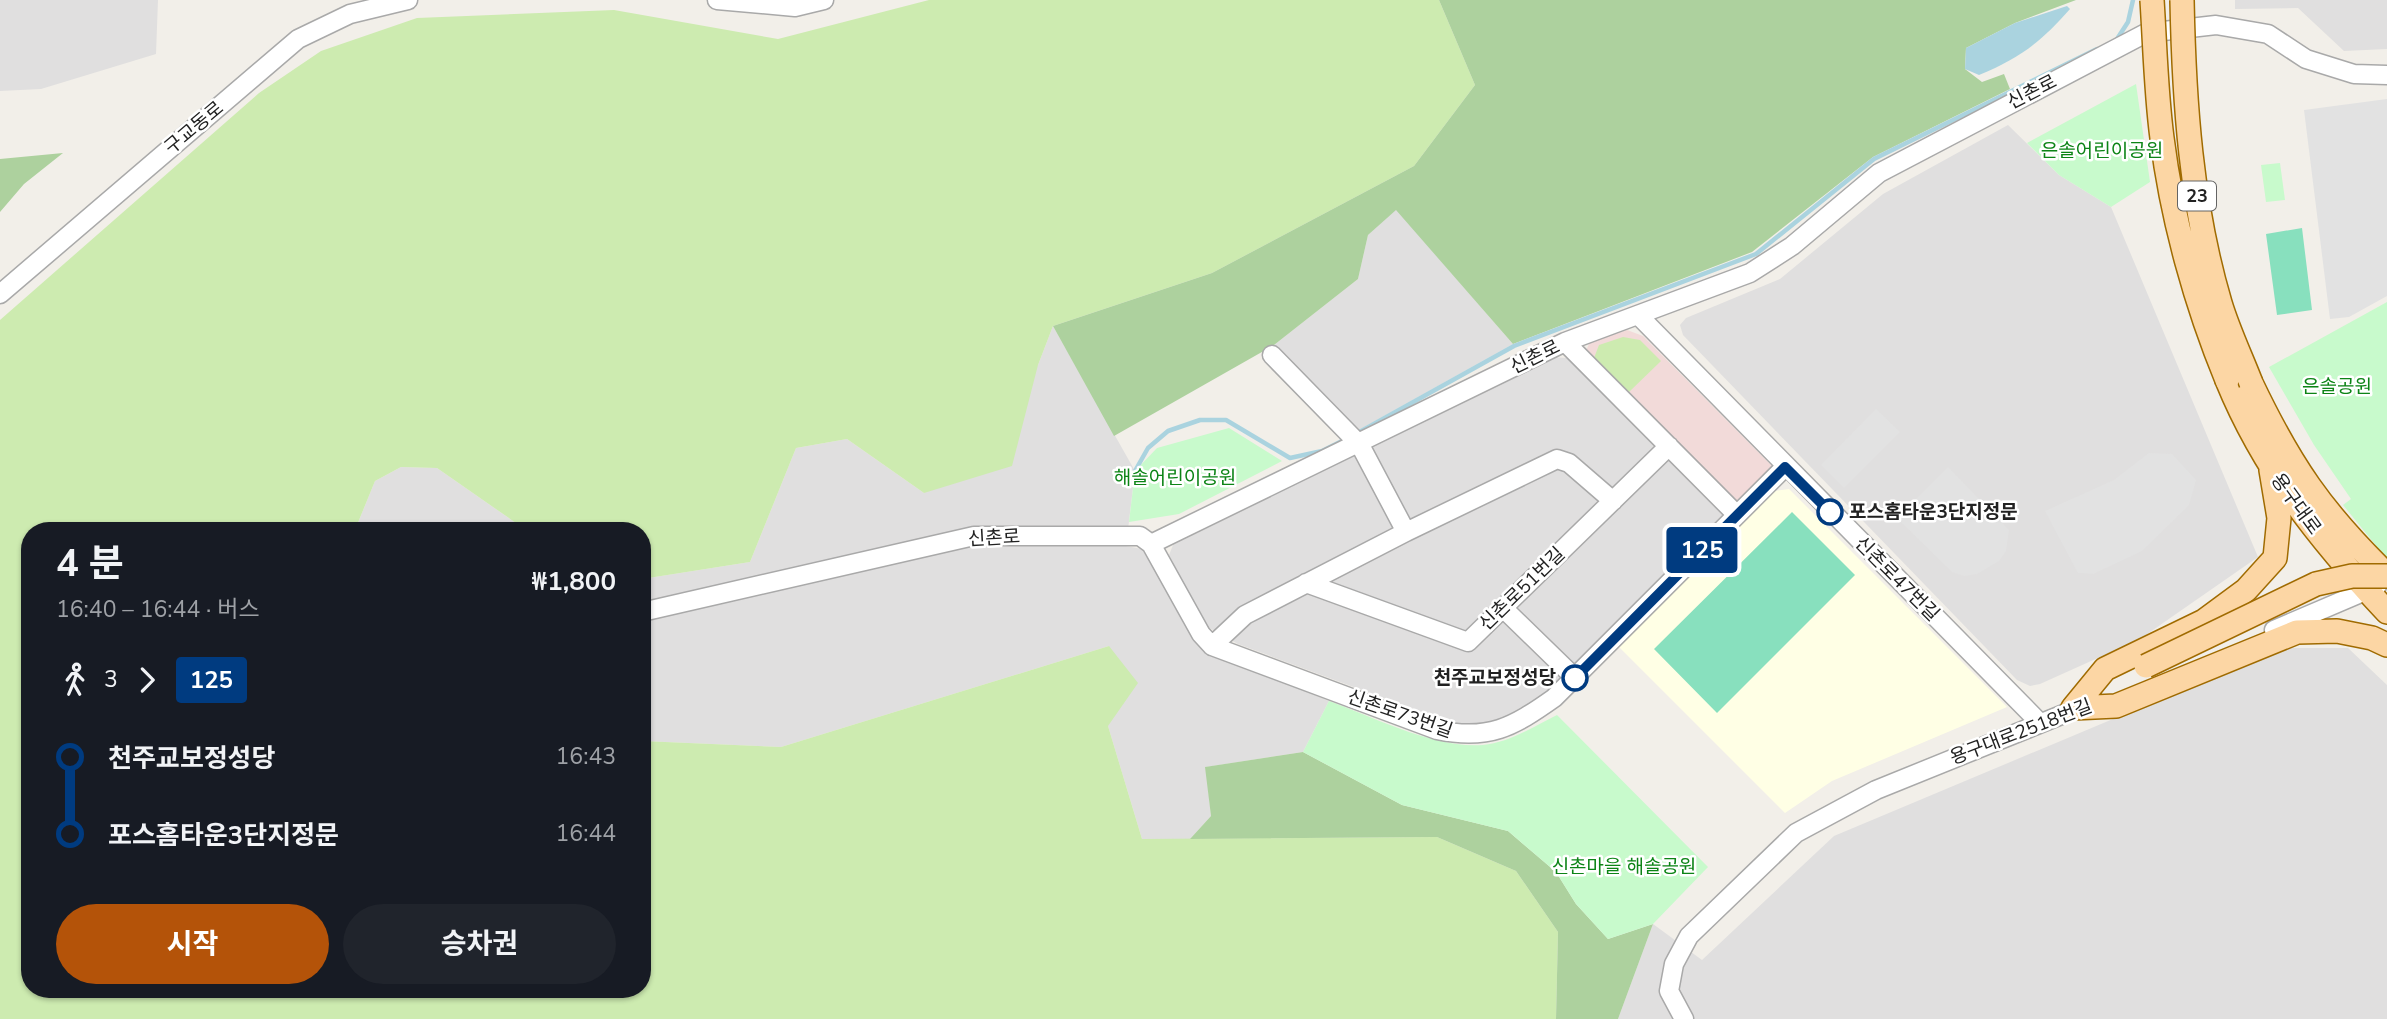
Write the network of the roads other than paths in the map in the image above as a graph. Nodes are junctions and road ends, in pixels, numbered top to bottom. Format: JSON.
{"nodes":[{"id":1,"x":408,"y":0,"type":"edge"},
{"id":2,"x":717,"y":0,"type":"edge"},
{"id":3,"x":824,"y":0,"type":"edge"},
{"id":4,"x":2152,"y":0,"type":"edge"},
{"id":5,"x":2182,"y":0,"type":"edge"},
{"id":6,"x":2387,"y":75,"type":"edge"},
{"id":7,"x":0,"y":293,"type":"edge"},
{"id":8,"x":1638,"y":315,"type":"junction"},
{"id":9,"x":1565,"y":342,"type":"junction"},
{"id":10,"x":1272,"y":355,"type":"dead end"},
{"id":11,"x":1360,"y":445,"type":"junction"},
{"id":12,"x":1669,"y":446,"type":"junction"},
{"id":13,"x":2258,"y":449,"type":"junction"},
{"id":14,"x":1785,"y":467,"type":"junction"},
{"id":15,"x":2271,"y":470,"type":"junction"},
{"id":16,"x":1613,"y":501,"type":"junction"},
{"id":17,"x":2328,"y":512,"type":"junction"},
{"id":18,"x":1737,"y":515,"type":"junction"},
{"id":19,"x":1406,"y":531,"type":"junction"},
{"id":20,"x":1151,"y":544,"type":"junction"},
{"id":21,"x":2387,"y":575,"type":"edge"},
{"id":22,"x":1306,"y":583,"type":"junction"},
{"id":23,"x":2377,"y":586,"type":"edge"},
{"id":24,"x":1503,"y":608,"type":"junction"},
{"id":25,"x":651,"y":610,"type":"edge"},
{"id":26,"x":2387,"y":612,"type":"edge"},
{"id":27,"x":2387,"y":645,"type":"edge"},
{"id":28,"x":1212,"y":646,"type":"junction"},
{"id":29,"x":1575,"y":678,"type":"junction"},
{"id":30,"x":2073,"y":708,"type":"junction"},
{"id":31,"x":2039,"y":722,"type":"junction"},
{"id":32,"x":1684,"y":1019,"type":"edge"}],
"edges":[{"from":1,"to":7,"type":"street","name":"구교동로"},
{"from":2,"to":3,"type":"street"},
{"from":4,"to":13,"type":"main road","name":"용구대로","number":"23","bridge":true},
{"from":5,"to":17,"type":"main road","name":"용구대로","number":"23","bridge":true},
{"from":6,"to":8,"type":"street","name":"신촌로"},
{"from":8,"to":9,"type":"street","name":"신촌로"},
{"from":8,"to":14,"type":"street","name":"신촌로47번길"},
{"from":9,"to":11,"type":"street","name":"신촌로"},
{"from":9,"to":12,"type":"street"},
{"from":10,"to":11,"type":"street"},
{"from":11,"to":19,"type":"street"},
{"from":11,"to":20,"type":"street","name":"신촌로"},
{"from":12,"to":16,"type":"street","name":"신촌로51번길"},
{"from":12,"to":18,"type":"street"},
{"from":13,"to":15,"type":"main road","name":"용구대로","number":"23"},
{"from":13,"to":17,"type":"main road"},
{"from":14,"to":18,"type":"street","name":"신촌로73번길"},
{"from":14,"to":31,"type":"street","name":"신촌로47번길"},
{"from":15,"to":23,"type":"main road","name":"용구대로","number":"23"},
{"from":15,"to":30,"type":"main road"},
{"from":16,"to":19,"type":"street"},
{"from":16,"to":24,"type":"street","name":"신촌로51번길"},
{"from":17,"to":21,"type":"main road","name":"용구대로","number":"23"},
{"from":18,"to":29,"type":"street","name":"신촌로73번길"},
{"from":19,"to":22,"type":"street"},
{"from":20,"to":25,"type":"street","name":"신촌로"},
{"from":20,"to":28,"type":"street"},
{"from":21,"to":30,"type":"main road","bridge":true},
{"from":22,"to":24,"type":"street","name":"신촌로51번길"},
{"from":22,"to":28,"type":"street"},
{"from":23,"to":26,"type":"main road","name":"용구대로","number":"23"},
{"from":23,"to":30,"type":"street","name":"용구대로2518번길"},
{"from":24,"to":29,"type":"street"},
{"from":27,"to":30,"type":"main road"},
{"from":28,"to":29,"type":"street","name":"신촌로73번길"},
{"from":30,"to":31,"type":"street","name":"용구대로2518번길"},
{"from":31,"to":32,"type":"street","name":"용구대로2518번길"}]}
